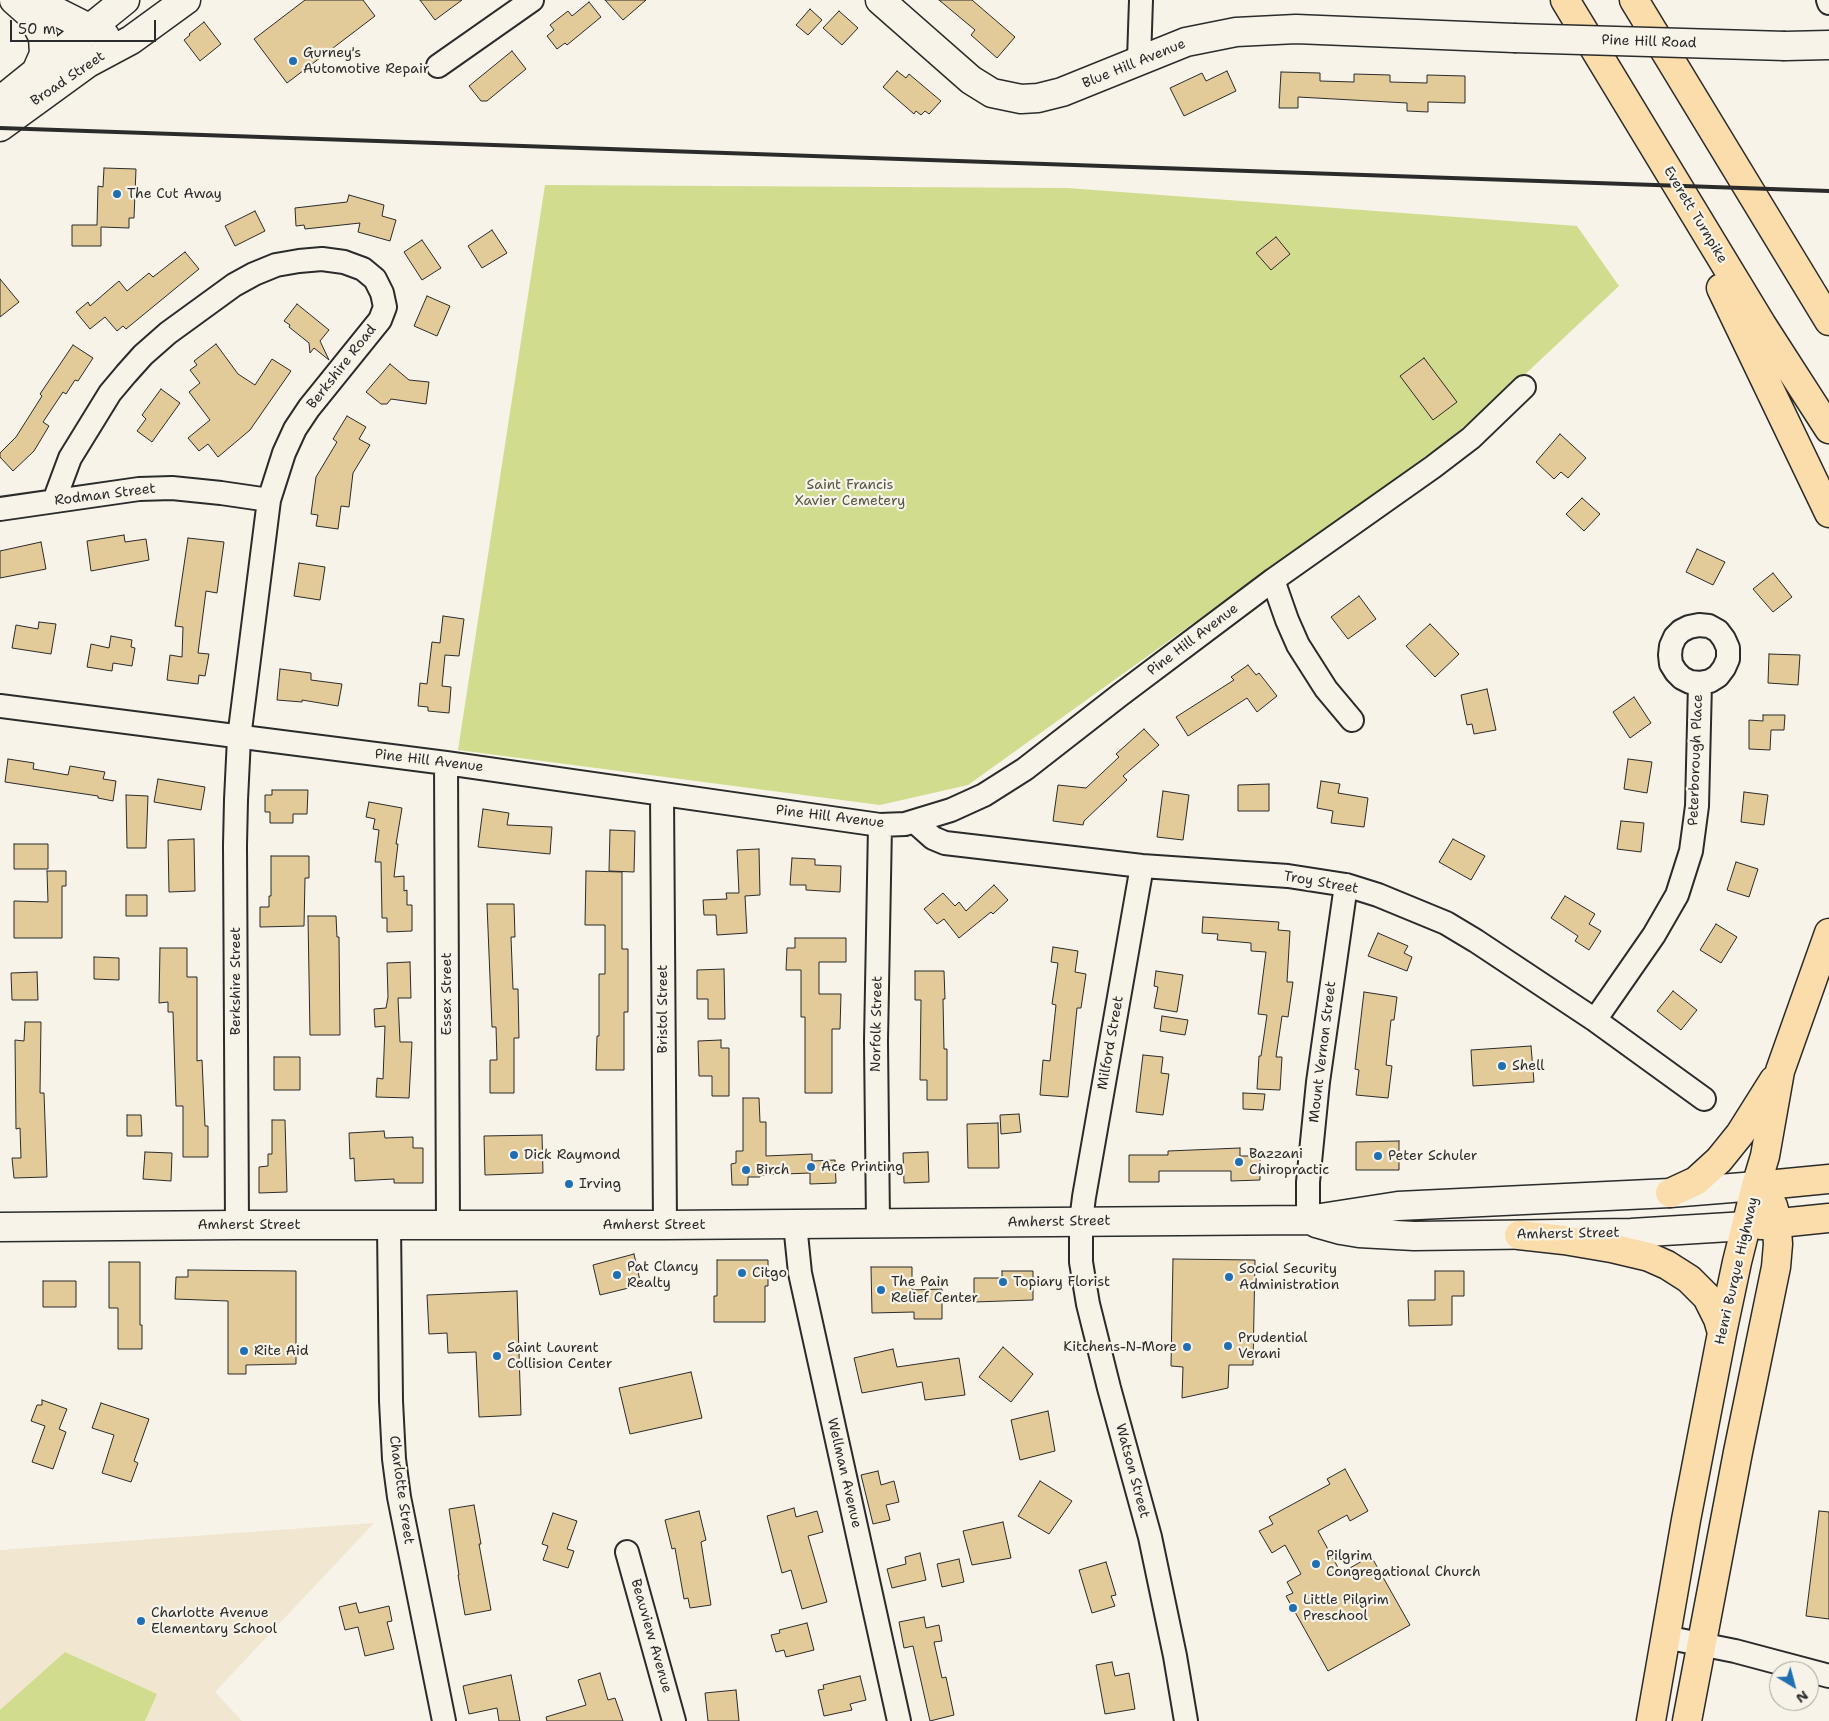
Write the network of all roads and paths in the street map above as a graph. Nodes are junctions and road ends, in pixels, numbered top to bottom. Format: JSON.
{"nodes":[{"id":1,"x":14,"y":0,"type":"edge"},
{"id":2,"x":22,"y":0,"type":"edge"},
{"id":3,"x":186,"y":0,"type":"edge"},
{"id":4,"x":532,"y":0,"type":"edge"},
{"id":5,"x":880,"y":0,"type":"edge"},
{"id":6,"x":1141,"y":0,"type":"edge"},
{"id":7,"x":1560,"y":0,"type":"edge"},
{"id":8,"x":1565,"y":0,"type":"edge"},
{"id":9,"x":1634,"y":0,"type":"edge"},
{"id":10,"x":1641,"y":0,"type":"edge"},
{"id":11,"x":112,"y":3,"type":"edge"},
{"id":12,"x":508,"y":7,"type":"edge"},
{"id":13,"x":90,"y":28,"type":"junction"},
{"id":14,"x":1514,"y":38,"type":"joint"},
{"id":15,"x":126,"y":42,"type":"junction"},
{"id":16,"x":1829,"y":45,"type":"edge"},
{"id":17,"x":1599,"y":56,"type":"junction"},
{"id":18,"x":1139,"y":60,"type":"junction"},
{"id":19,"x":438,"y":66,"type":"dead end"},
{"id":20,"x":1673,"y":66,"type":"junction"},
{"id":21,"x":36,"y":72,"type":"junction"},
{"id":22,"x":0,"y":102,"type":"edge"},
{"id":23,"x":0,"y":127,"type":"edge"},
{"id":24,"x":1654,"y":146,"type":"junction"},
{"id":25,"x":1728,"y":157,"type":"junction"},
{"id":26,"x":1829,"y":284,"type":"edge"},
{"id":27,"x":1829,"y":321,"type":"edge"},
{"id":28,"x":1524,"y":387,"type":"dead end"},
{"id":29,"x":1829,"y":428,"type":"edge"},
{"id":30,"x":269,"y":500,"type":"junction"},
{"id":31,"x":54,"y":501,"type":"junction"},
{"id":32,"x":0,"y":509,"type":"edge"},
{"id":33,"x":1829,"y":513,"type":"edge"},
{"id":34,"x":1273,"y":580,"type":"junction"},
{"id":35,"x":1700,"y":683,"type":"dead end"},
{"id":36,"x":0,"y":706,"type":"edge"},
{"id":37,"x":1352,"y":720,"type":"dead end"},
{"id":38,"x":239,"y":738,"type":"junction"},
{"id":39,"x":446,"y":763,"type":"junction"},
{"id":40,"x":662,"y":794,"type":"junction"},
{"id":41,"x":916,"y":822,"type":"junction"},
{"id":42,"x":880,"y":825,"type":"junction"},
{"id":43,"x":1142,"y":866,"type":"junction"},
{"id":44,"x":1346,"y":885,"type":"junction"},
{"id":45,"x":1829,"y":933,"type":"edge"},
{"id":46,"x":1595,"y":1020,"type":"junction"},
{"id":47,"x":1780,"y":1071,"type":"junction"},
{"id":48,"x":1704,"y":1099,"type":"dead end"},
{"id":49,"x":1829,"y":1179,"type":"edge"},
{"id":50,"x":1756,"y":1186,"type":"junction"},
{"id":51,"x":1670,"y":1193,"type":"junction"},
{"id":52,"x":1829,"y":1218,"type":"edge"},
{"id":53,"x":1308,"y":1220,"type":"junction"},
{"id":54,"x":1081,"y":1222,"type":"junction"},
{"id":55,"x":1777,"y":1223,"type":"junction"},
{"id":56,"x":795,"y":1224,"type":"junction"},
{"id":57,"x":878,"y":1224,"type":"junction"},
{"id":58,"x":237,"y":1225,"type":"junction"},
{"id":59,"x":448,"y":1225,"type":"junction"},
{"id":60,"x":665,"y":1225,"type":"junction"},
{"id":61,"x":389,"y":1226,"type":"junction"},
{"id":62,"x":1746,"y":1226,"type":"junction"},
{"id":63,"x":0,"y":1227,"type":"edge"},
{"id":64,"x":1519,"y":1235,"type":"junction"},
{"id":65,"x":1722,"y":1333,"type":"junction"},
{"id":66,"x":627,"y":1552,"type":"dead end"},
{"id":67,"x":1665,"y":1637,"type":"junction"},
{"id":68,"x":1702,"y":1644,"type":"junction"},
{"id":69,"x":1829,"y":1676,"type":"edge"},
{"id":70,"x":444,"y":1721,"type":"edge"},
{"id":71,"x":674,"y":1721,"type":"edge"},
{"id":72,"x":899,"y":1721,"type":"edge"},
{"id":73,"x":1186,"y":1721,"type":"edge"},
{"id":74,"x":1651,"y":1721,"type":"edge"},
{"id":75,"x":1687,"y":1721,"type":"edge"}],
"edges":[{"from":1,"to":21,"type":"main road"},
{"from":2,"to":13,"type":"main road"},
{"from":3,"to":15,"type":"main road","name":"Broad Street"},
{"from":4,"to":12,"type":"street"},
{"from":5,"to":18,"type":"main road","name":"Blue Hill Avenue"},
{"from":6,"to":18,"type":"street"},
{"from":7,"to":17,"type":"main road"},
{"from":8,"to":17,"type":"main road","name":"Everett Turnpike"},
{"from":9,"to":20,"type":"main road"},
{"from":10,"to":20,"type":"main road"},
{"from":11,"to":13,"type":"main road","name":"Broad Street"},
{"from":11,"to":15,"type":"main road"},
{"from":12,"to":19,"type":"street"},
{"from":13,"to":15,"type":"main road"},
{"from":13,"to":21,"type":"main road","name":"Broad Street"},
{"from":14,"to":16,"type":"main road","name":"Pine Hill Road","bridge":true},
{"from":14,"to":18,"type":"main road","name":"Blue Hill Avenue"},
{"from":15,"to":23,"type":"main road","name":"Broad Street"},
{"from":17,"to":24,"type":"main road","name":"Everett Turnpike"},
{"from":20,"to":25,"type":"main road"},
{"from":21,"to":22,"type":"main road","name":"Broad Street"},
{"from":24,"to":29,"type":"main road","name":"Everett Turnpike"},
{"from":24,"to":33,"type":"main road"},
{"from":25,"to":26,"type":"main road"},
{"from":25,"to":27,"type":"main road"},
{"from":28,"to":34,"type":"street","name":"Pine Hill Avenue"},
{"from":30,"to":31,"type":"street","name":"Rodman Street"},
{"from":30,"to":31,"type":"street","name":"Berkshire Road"},
{"from":30,"to":38,"type":"street","name":"Berkshire Road"},
{"from":31,"to":32,"type":"street","name":"Rodman Street"},
{"from":34,"to":37,"type":"street"},
{"from":34,"to":41,"type":"street","name":"Pine Hill Avenue"},
{"from":35,"to":46,"type":"street","name":"Peterborough Place"},
{"from":36,"to":38,"type":"street","name":"Pine Hill Avenue"},
{"from":38,"to":39,"type":"street","name":"Pine Hill Avenue"},
{"from":38,"to":58,"type":"street","name":"Berkshire Street"},
{"from":39,"to":40,"type":"street","name":"Pine Hill Avenue"},
{"from":39,"to":59,"type":"street","name":"Essex Street"},
{"from":40,"to":42,"type":"street","name":"Pine Hill Avenue"},
{"from":40,"to":60,"type":"street","name":"Bristol Street"},
{"from":41,"to":42,"type":"street","name":"Pine Hill Avenue"},
{"from":41,"to":43,"type":"street","name":"Troy Street"},
{"from":42,"to":57,"type":"street","name":"Norfolk Street"},
{"from":43,"to":44,"type":"street","name":"Troy Street"},
{"from":43,"to":54,"type":"street","name":"Milford Street"},
{"from":44,"to":46,"type":"street","name":"Troy Street"},
{"from":44,"to":53,"type":"street","name":"Mount Vernon Street"},
{"from":45,"to":47,"type":"main road"},
{"from":46,"to":48,"type":"street","name":"Troy Street"},
{"from":47,"to":50,"type":"main road"},
{"from":47,"to":51,"type":"main road"},
{"from":49,"to":50,"type":"main road","name":"Amherst Street"},
{"from":50,"to":51,"type":"main road","name":"Amherst Street"},
{"from":50,"to":55,"type":"main road","name":"Henri Burque Highway"},
{"from":50,"to":62,"type":"main road","name":"Henri Burque Highway"},
{"from":51,"to":53,"type":"main road","name":"Amherst Street"},
{"from":52,"to":55,"type":"main road","name":"Amherst Street"},
{"from":53,"to":54,"type":"main road","name":"Amherst Street"},
{"from":53,"to":64,"type":"main road","name":"Amherst Street"},
{"from":54,"to":57,"type":"main road","name":"Amherst Street"},
{"from":54,"to":73,"type":"street","name":"Watson Street"},
{"from":55,"to":62,"type":"main road","name":"Amherst Street"},
{"from":55,"to":68,"type":"main road","name":"Henri Burque Highway"},
{"from":56,"to":57,"type":"main road","name":"Amherst Street"},
{"from":56,"to":60,"type":"main road","name":"Amherst Street"},
{"from":56,"to":72,"type":"street","name":"Wellman Avenue"},
{"from":58,"to":61,"type":"main road","name":"Amherst Street"},
{"from":58,"to":63,"type":"main road","name":"Amherst Street"},
{"from":59,"to":60,"type":"main road","name":"Amherst Street"},
{"from":59,"to":61,"type":"main road","name":"Amherst Street"},
{"from":61,"to":70,"type":"street","name":"Charlotte Street"},
{"from":62,"to":64,"type":"main road","name":"Amherst Street"},
{"from":62,"to":65,"type":"main road","name":"Henri Burque Highway"},
{"from":64,"to":65,"type":"main road"},
{"from":65,"to":67,"type":"main road","name":"Henri Burque Highway"},
{"from":66,"to":71,"type":"street","name":"Beauview Avenue"},
{"from":67,"to":68,"type":"street"},
{"from":67,"to":74,"type":"main road","name":"Henri Burque Highway"},
{"from":68,"to":69,"type":"street"},
{"from":68,"to":75,"type":"main road","name":"Henri Burque Highway"}]}
